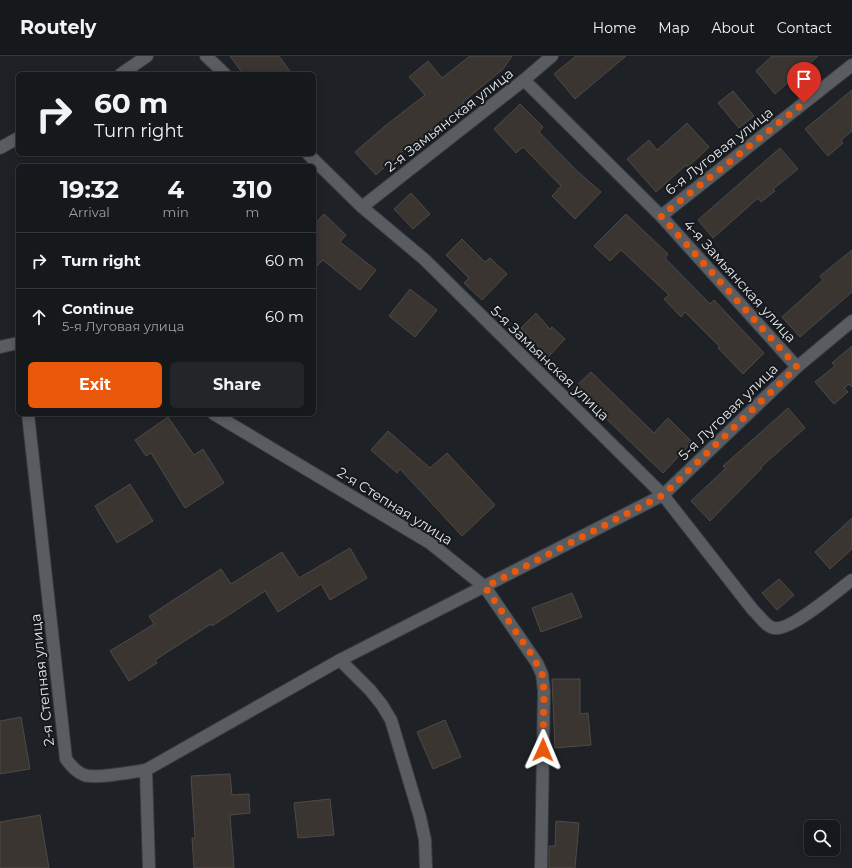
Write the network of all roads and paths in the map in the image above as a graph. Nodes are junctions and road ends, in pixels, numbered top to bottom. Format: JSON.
{"nodes":[{"id":1,"x":147,"y":56,"type":"edge"},
{"id":2,"x":206,"y":56,"type":"edge"},
{"id":3,"x":552,"y":56,"type":"edge"},
{"id":4,"x":852,"y":65,"type":"edge"},
{"id":5,"x":124,"y":72,"type":"edge"},
{"id":6,"x":223,"y":72,"type":"edge"},
{"id":7,"x":524,"y":80,"type":"junction"},
{"id":8,"x":16,"y":139,"type":"edge"},
{"id":9,"x":0,"y":148,"type":"edge"},
{"id":10,"x":310,"y":156,"type":"edge"},
{"id":11,"x":362,"y":207,"type":"junction"},
{"id":12,"x":661,"y":216,"type":"junction"},
{"id":13,"x":852,"y":322,"type":"edge"},
{"id":14,"x":16,"y":343,"type":"edge"},
{"id":15,"x":0,"y":347,"type":"edge"},
{"id":16,"x":797,"y":367,"type":"junction"},
{"id":17,"x":28,"y":416,"type":"edge"},
{"id":18,"x":217,"y":416,"type":"edge"},
{"id":19,"x":663,"y":495,"type":"junction"},
{"id":20,"x":852,"y":580,"type":"edge"},
{"id":21,"x":485,"y":587,"type":"junction"},
{"id":22,"x":340,"y":660,"type":"junction"},
{"id":23,"x":146,"y":770,"type":"junction"},
{"id":24,"x":149,"y":868,"type":"edge"},
{"id":25,"x":426,"y":868,"type":"edge"},
{"id":26,"x":541,"y":868,"type":"edge"}],
"edges":[{"from":1,"to":5,"type":"street"},
{"from":2,"to":6,"type":"street"},
{"from":3,"to":7,"type":"street","name":"2-я Замьянская улица"},
{"from":4,"to":12,"type":"street","name":"6-я Луговая улица"},
{"from":7,"to":11,"type":"street","name":"2-я Замьянская улица"},
{"from":7,"to":12,"type":"street","name":"4-я Замьянская улица"},
{"from":8,"to":9,"type":"street"},
{"from":10,"to":11,"type":"street","name":"5-я Замьянская улица"},
{"from":11,"to":19,"type":"street","name":"5-я Замьянская улица"},
{"from":12,"to":16,"type":"street","name":"4-я Замьянская улица"},
{"from":13,"to":16,"type":"street","name":"5-я Луговая улица"},
{"from":14,"to":15,"type":"street"},
{"from":16,"to":19,"type":"street","name":"5-я Луговая улица"},
{"from":17,"to":23,"type":"street","name":"2-я Степная улица"},
{"from":18,"to":21,"type":"street","name":"2-я Степная улица"},
{"from":19,"to":20,"type":"street","name":"5-я Замьянская улица"},
{"from":19,"to":21,"type":"street","name":"5-я Луговая улица"},
{"from":21,"to":22,"type":"street","name":"5-я Луговая улица"},
{"from":21,"to":26,"type":"street","name":"2-я Степная улица"},
{"from":22,"to":23,"type":"street","name":"5-я Луговая улица"},
{"from":22,"to":25,"type":"street"},
{"from":23,"to":24,"type":"street"}]}
